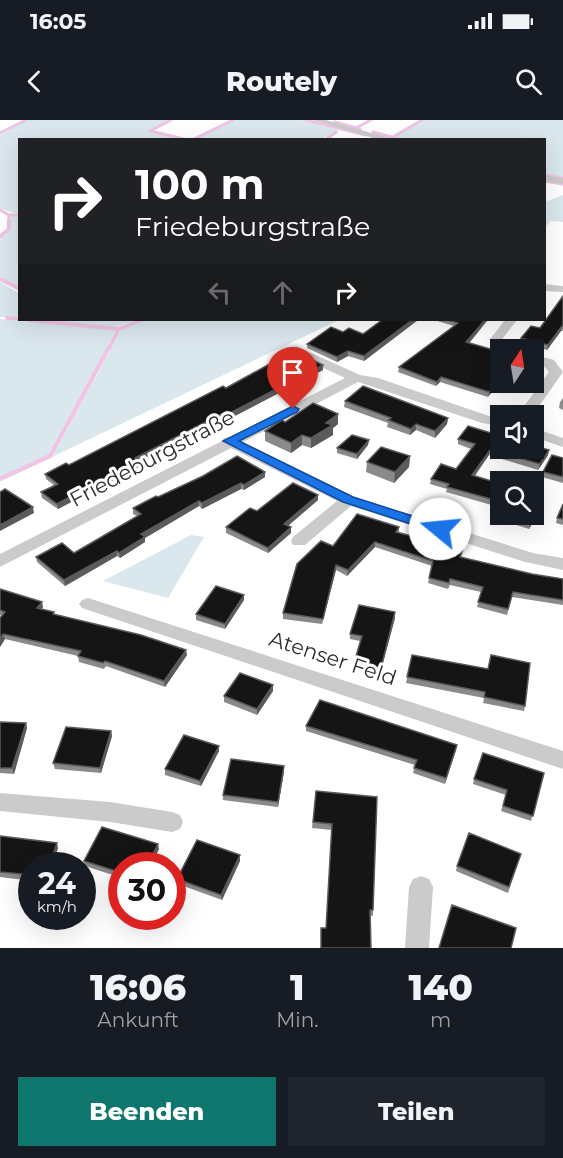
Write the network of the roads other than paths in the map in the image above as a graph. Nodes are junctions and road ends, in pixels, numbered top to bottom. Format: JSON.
{"nodes":[{"id":1,"x":317,"y":120,"type":"edge"},
{"id":2,"x":384,"y":138,"type":"edge"},
{"id":3,"x":546,"y":178,"type":"edge"},
{"id":4,"x":563,"y":181,"type":"edge"},
{"id":5,"x":546,"y":287,"type":"edge"},
{"id":6,"x":563,"y":289,"type":"edge"},
{"id":7,"x":511,"y":321,"type":"edge"},
{"id":8,"x":497,"y":339,"type":"edge"},
{"id":9,"x":296,"y":350,"type":"edge"},
{"id":10,"x":544,"y":362,"type":"edge"},
{"id":11,"x":357,"y":378,"type":"junction"},
{"id":12,"x":544,"y":388,"type":"edge"},
{"id":13,"x":490,"y":420,"type":"edge"},
{"id":14,"x":544,"y":436,"type":"edge"},
{"id":15,"x":229,"y":441,"type":"junction"},
{"id":16,"x":563,"y":443,"type":"edge"},
{"id":17,"x":348,"y":500,"type":"junction"},
{"id":18,"x":299,"y":541,"type":"dead end"},
{"id":19,"x":0,"y":561,"type":"edge"},
{"id":20,"x":563,"y":564,"type":"edge"},
{"id":21,"x":88,"y":604,"type":"dead end"},
{"id":22,"x":563,"y":760,"type":"edge"},
{"id":23,"x":0,"y":802,"type":"edge"},
{"id":24,"x":172,"y":822,"type":"dead end"},
{"id":25,"x":421,"y":887,"type":"dead end"},
{"id":26,"x":417,"y":948,"type":"edge"}],
"edges":[{"from":1,"to":2,"type":"street"},
{"from":3,"to":4,"type":"street"},
{"from":5,"to":6,"type":"street"},
{"from":7,"to":8,"type":"street"},
{"from":9,"to":11,"type":"street"},
{"from":10,"to":12,"type":"street"},
{"from":11,"to":13,"type":"street"},
{"from":11,"to":15,"type":"street","name":"Friedeburgstraße"},
{"from":14,"to":16,"type":"street"},
{"from":15,"to":17,"type":"street"},
{"from":15,"to":19,"type":"street","name":"Friedeburgstraße"},
{"from":17,"to":18,"type":"street"},
{"from":17,"to":20,"type":"street"},
{"from":21,"to":22,"type":"street","name":"Atenser Feld"},
{"from":23,"to":24,"type":"street"},
{"from":25,"to":26,"type":"street"}]}
